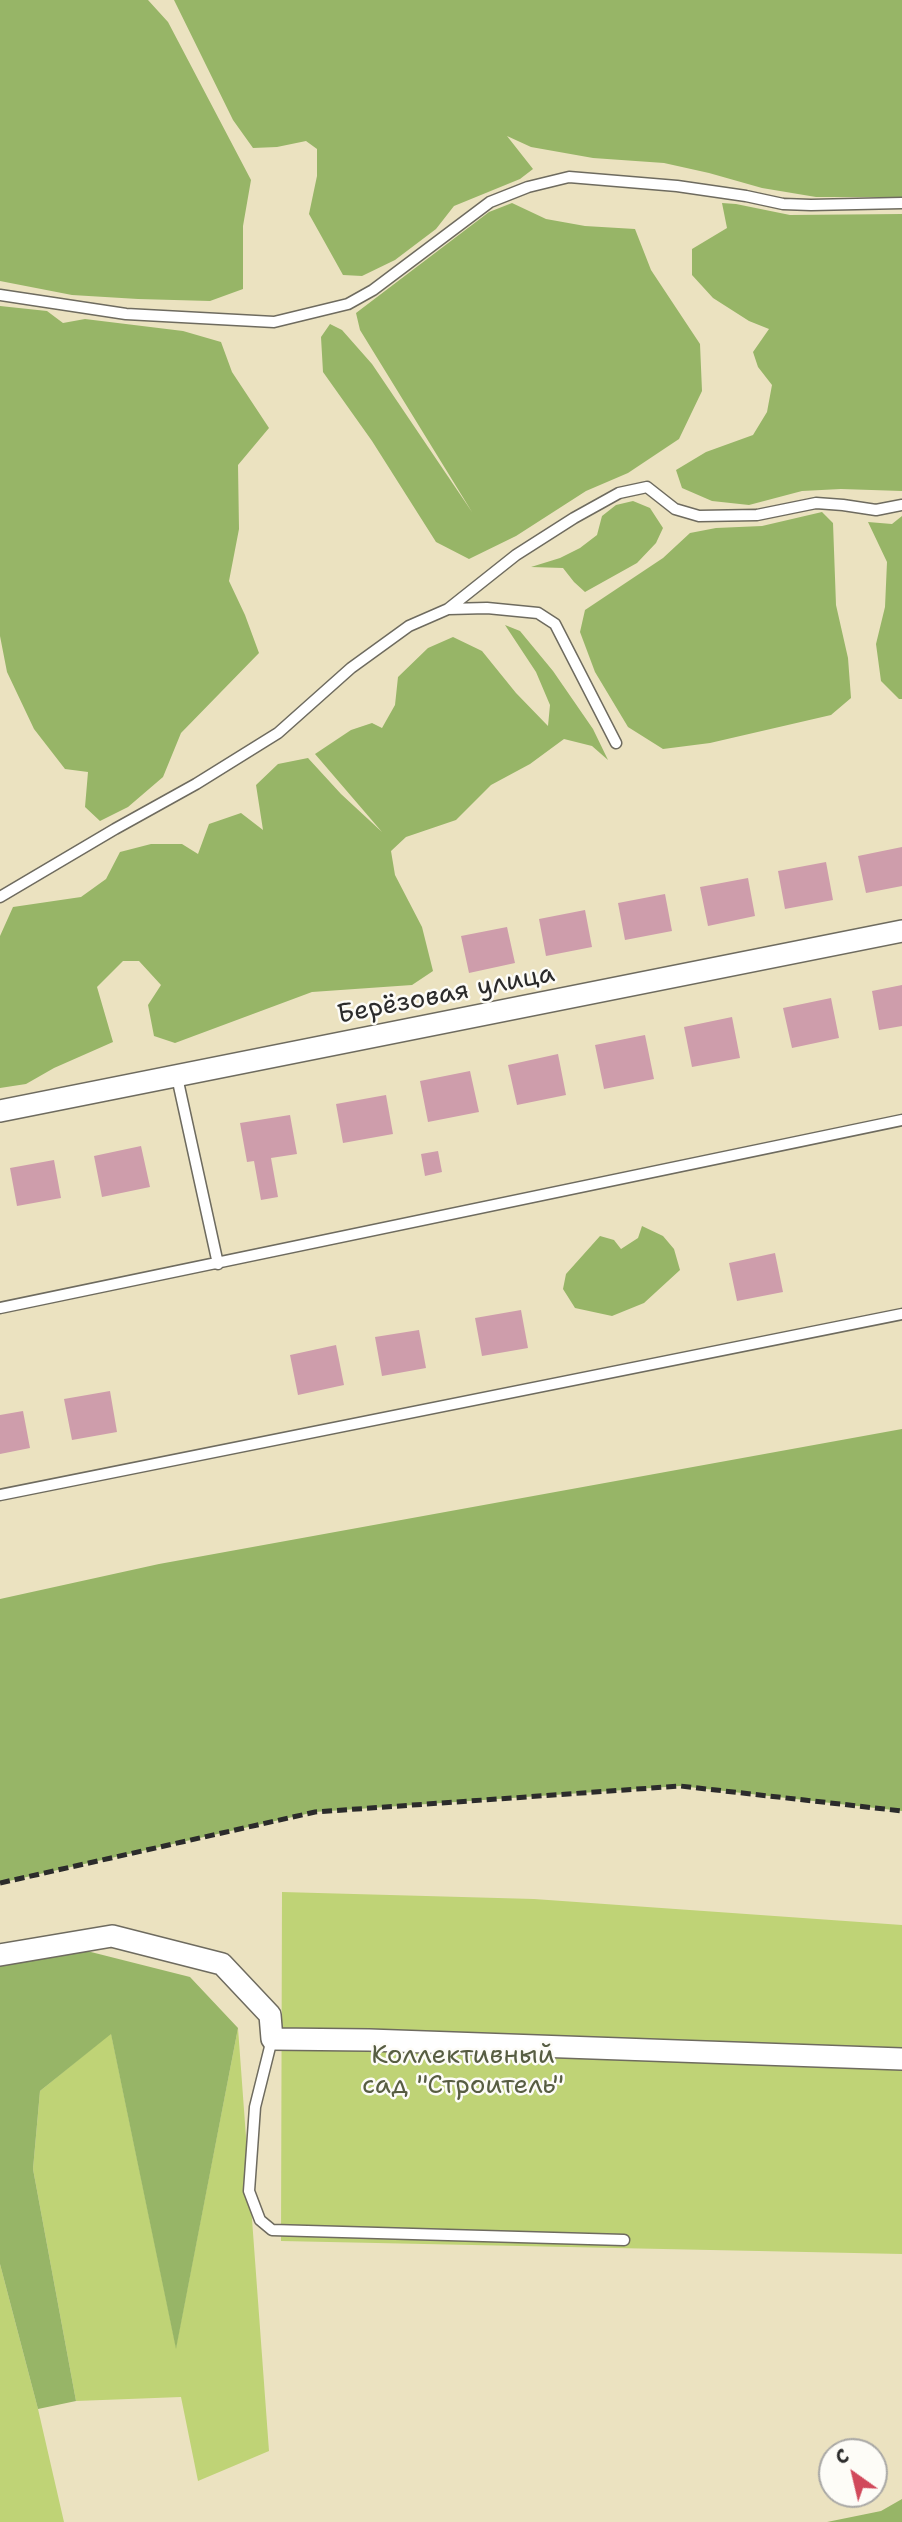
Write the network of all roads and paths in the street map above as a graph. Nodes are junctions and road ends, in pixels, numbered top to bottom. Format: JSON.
{"nodes":[{"id":1,"x":902,"y":203,"type":"edge"},
{"id":2,"x":0,"y":295,"type":"edge"},
{"id":3,"x":902,"y":505,"type":"edge"},
{"id":4,"x":448,"y":609,"type":"junction"},
{"id":5,"x":616,"y":743,"type":"dead end"},
{"id":6,"x":0,"y":897,"type":"edge"},
{"id":7,"x":902,"y":930,"type":"edge"},
{"id":8,"x":177,"y":1077,"type":"junction"},
{"id":9,"x":0,"y":1111,"type":"edge"},
{"id":10,"x":902,"y":1120,"type":"edge"},
{"id":11,"x":218,"y":1264,"type":"junction"},
{"id":12,"x":0,"y":1308,"type":"edge"},
{"id":13,"x":902,"y":1314,"type":"edge"},
{"id":14,"x":0,"y":1495,"type":"edge"},
{"id":15,"x":0,"y":1955,"type":"edge"},
{"id":16,"x":272,"y":2039,"type":"junction"},
{"id":17,"x":902,"y":2059,"type":"edge"},
{"id":18,"x":624,"y":2240,"type":"dead end"}],
"edges":[{"from":1,"to":2,"type":"lane"},
{"from":3,"to":4,"type":"lane"},
{"from":4,"to":5,"type":"lane"},
{"from":4,"to":6,"type":"lane"},
{"from":7,"to":8,"type":"street","name":"Берёзовая улица"},
{"from":8,"to":9,"type":"street","name":"Берёзовая улица"},
{"from":8,"to":11,"type":"lane"},
{"from":10,"to":11,"type":"lane"},
{"from":11,"to":12,"type":"lane"},
{"from":13,"to":14,"type":"lane"},
{"from":15,"to":16,"type":"street"},
{"from":16,"to":17,"type":"street"},
{"from":16,"to":18,"type":"lane"}]}
